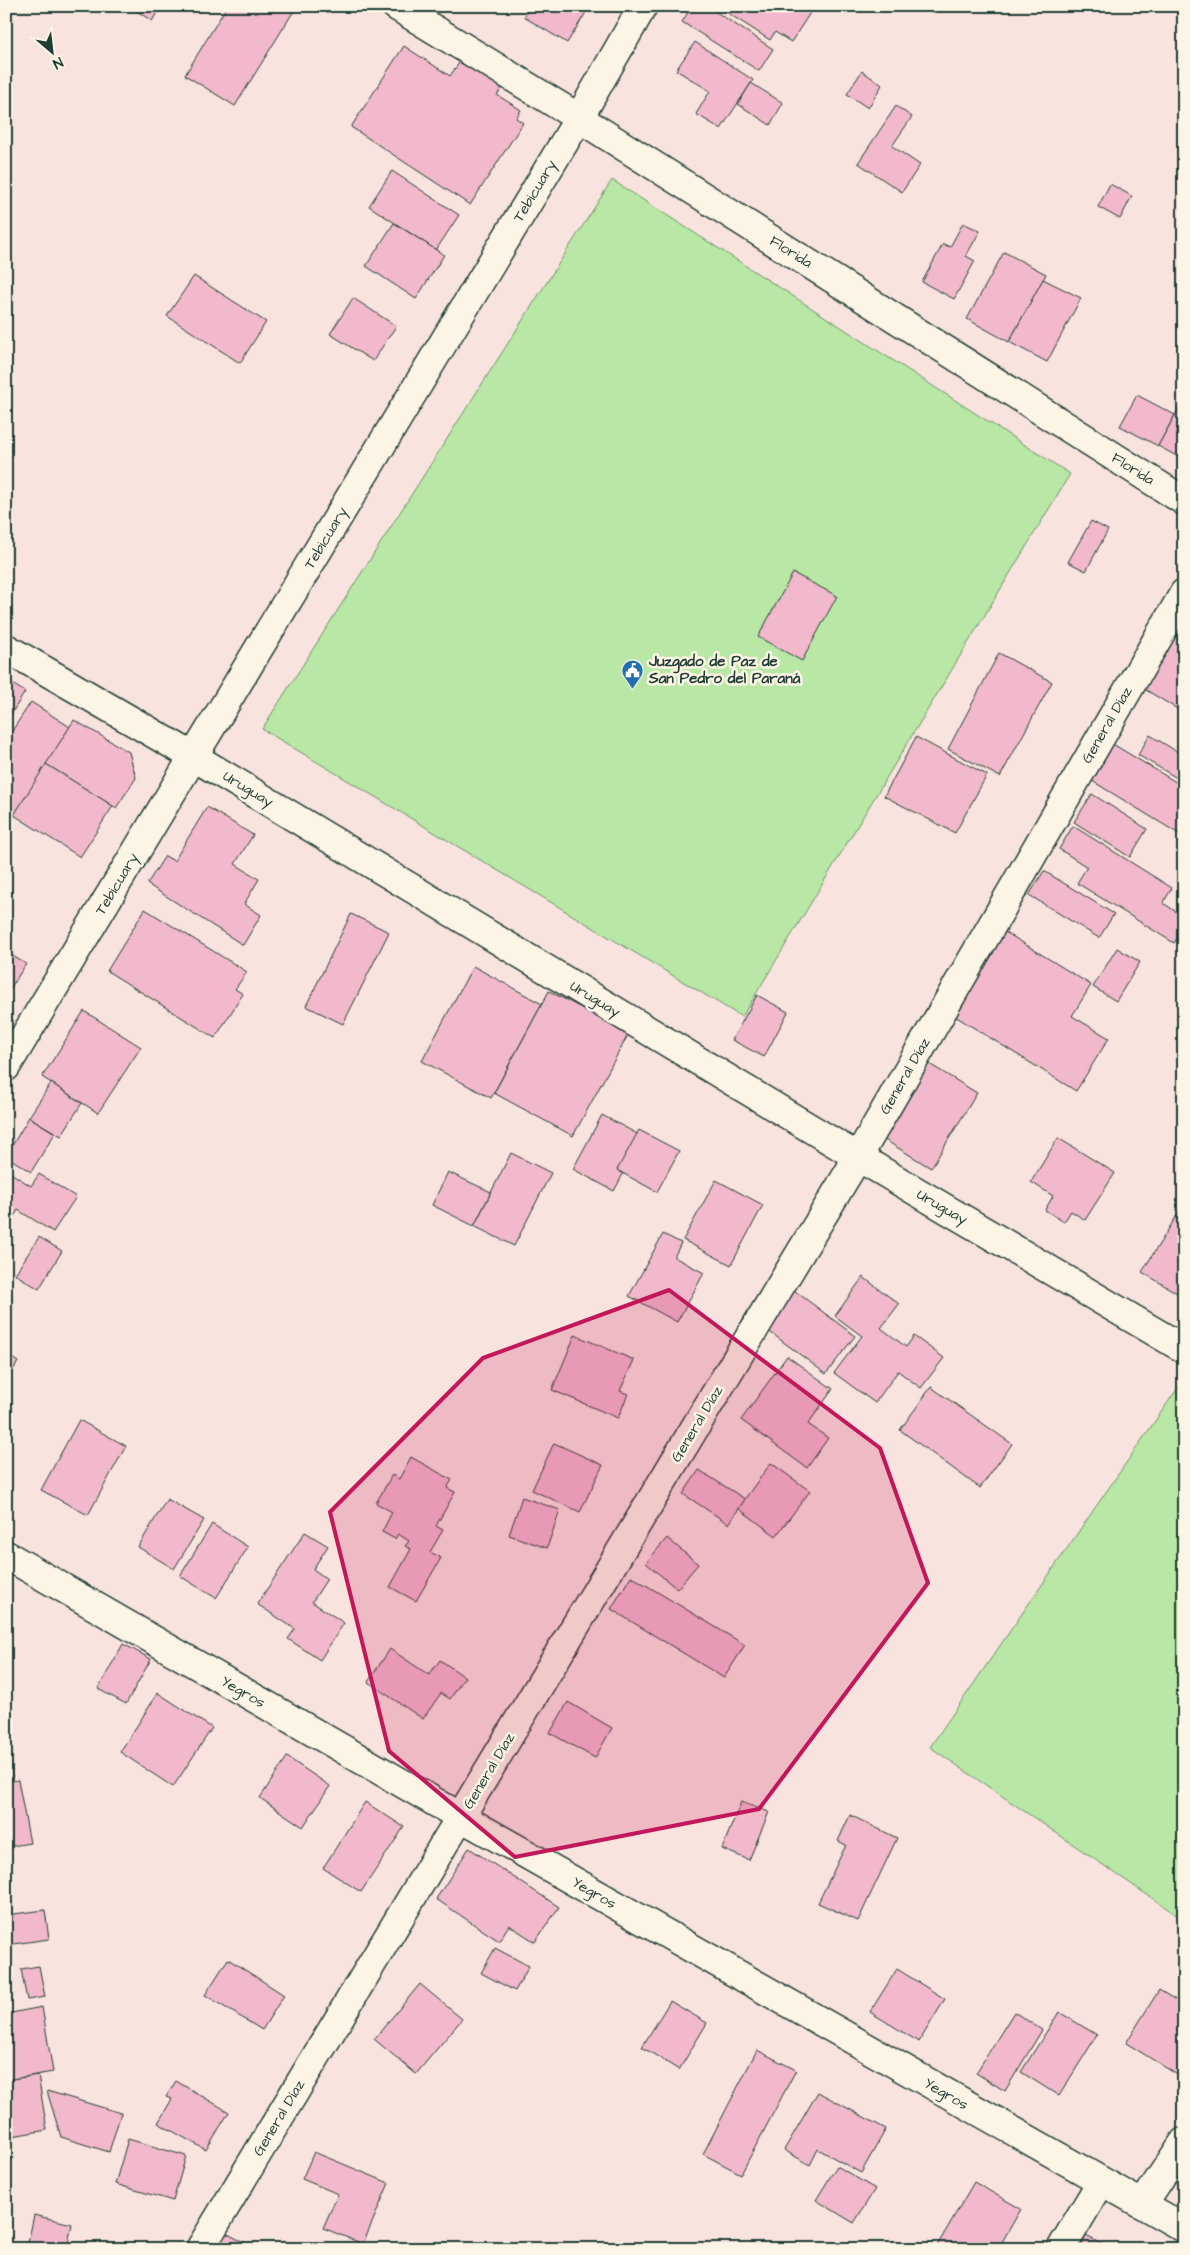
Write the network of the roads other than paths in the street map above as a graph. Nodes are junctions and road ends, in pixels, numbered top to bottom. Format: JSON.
{"nodes":[{"id":1,"x":396,"y":6,"type":"edge"},
{"id":2,"x":643,"y":6,"type":"edge"},
{"id":3,"x":579,"y":118,"type":"junction"},
{"id":4,"x":1184,"y":501,"type":"edge"},
{"id":5,"x":1184,"y":593,"type":"edge"},
{"id":6,"x":6,"y":648,"type":"edge"},
{"id":7,"x":194,"y":757,"type":"junction"},
{"id":8,"x":6,"y":1067,"type":"edge"},
{"id":9,"x":858,"y":1157,"type":"junction"},
{"id":10,"x":1184,"y":1349,"type":"edge"},
{"id":11,"x":6,"y":1555,"type":"edge"},
{"id":12,"x":461,"y":1817,"type":"junction"},
{"id":13,"x":1184,"y":2142,"type":"edge"},
{"id":14,"x":1101,"y":2182,"type":"junction"},
{"id":15,"x":1143,"y":2204,"type":"junction"},
{"id":16,"x":1184,"y":2228,"type":"edge"},
{"id":17,"x":200,"y":2249,"type":"edge"},
{"id":18,"x":1061,"y":2249,"type":"edge"}],
"edges":[{"from":1,"to":3,"type":"street","name":"Florida"},
{"from":2,"to":3,"type":"street","name":"Tebicuary"},
{"from":3,"to":4,"type":"street","name":"Florida"},
{"from":3,"to":7,"type":"street","name":"Tebicuary"},
{"from":5,"to":9,"type":"street","name":"General Díaz"},
{"from":6,"to":7,"type":"street","name":"Uruguay"},
{"from":7,"to":8,"type":"street","name":"Tebicuary"},
{"from":7,"to":9,"type":"street","name":"Uruguay"},
{"from":9,"to":10,"type":"street","name":"Uruguay"},
{"from":9,"to":12,"type":"street","name":"General Díaz"},
{"from":11,"to":12,"type":"street","name":"Yegros"},
{"from":12,"to":14,"type":"street","name":"Yegros"},
{"from":12,"to":17,"type":"street","name":"General Díaz"},
{"from":13,"to":15,"type":"street"},
{"from":14,"to":15,"type":"street","name":"Yegros"},
{"from":14,"to":18,"type":"street"},
{"from":15,"to":16,"type":"street","name":"Yegros"}]}
